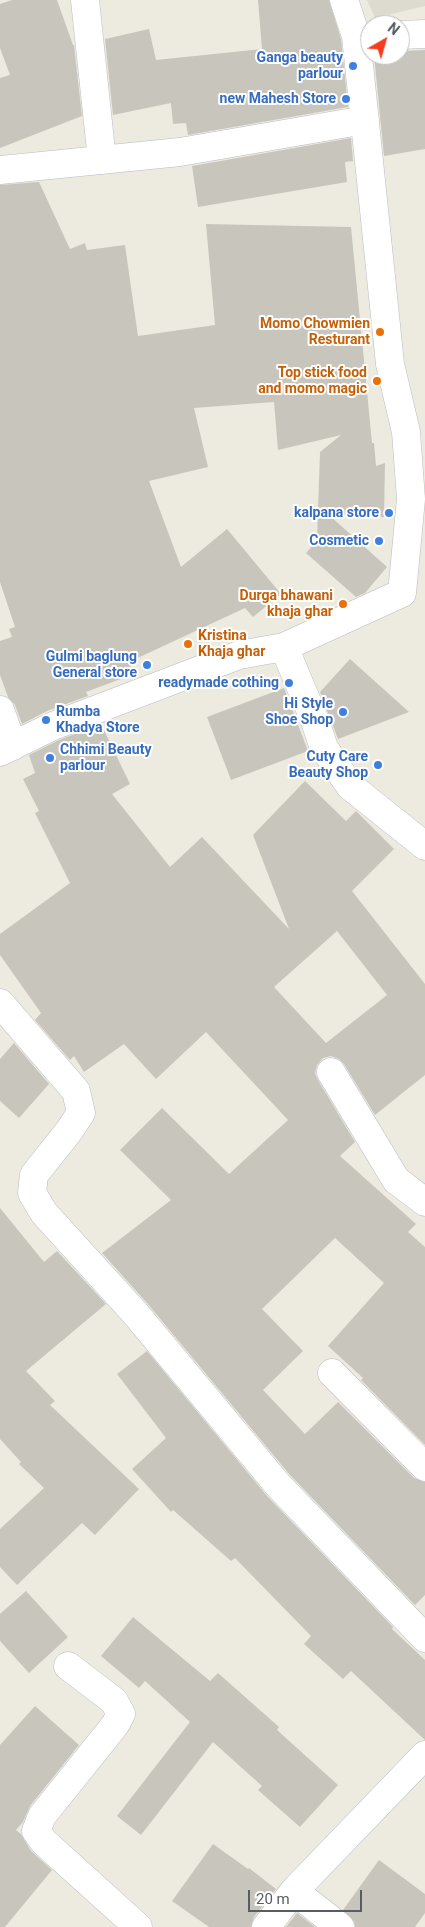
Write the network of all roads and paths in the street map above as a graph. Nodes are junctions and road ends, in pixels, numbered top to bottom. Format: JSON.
{"nodes":[{"id":1,"x":85,"y":0,"type":"edge"},
{"id":2,"x":344,"y":0,"type":"edge"},
{"id":3,"x":360,"y":30,"type":"edge"},
{"id":4,"x":425,"y":34,"type":"edge"},
{"id":5,"x":410,"y":35,"type":"edge"},
{"id":6,"x":364,"y":65,"type":"edge"},
{"id":7,"x":365,"y":120,"type":"junction"},
{"id":8,"x":102,"y":160,"type":"junction"},
{"id":9,"x":0,"y":170,"type":"edge"},
{"id":10,"x":416,"y":519,"type":"edge"},
{"id":11,"x":284,"y":647,"type":"junction"},
{"id":12,"x":0,"y":710,"type":"edge"},
{"id":13,"x":6,"y":749,"type":"edge"},
{"id":14,"x":425,"y":846,"type":"edge"},
{"id":15,"x":1,"y":1008,"type":"edge"},
{"id":16,"x":331,"y":1072,"type":"dead end"},
{"id":17,"x":425,"y":1202,"type":"edge"},
{"id":18,"x":332,"y":1373,"type":"dead end"},
{"id":19,"x":425,"y":1467,"type":"edge"},
{"id":20,"x":425,"y":1638,"type":"edge"},
{"id":21,"x":68,"y":1666,"type":"dead end"},
{"id":22,"x":425,"y":1754,"type":"edge"},
{"id":23,"x":294,"y":1891,"type":"junction"},
{"id":24,"x":138,"y":1927,"type":"edge"},
{"id":25,"x":266,"y":1927,"type":"edge"},
{"id":26,"x":340,"y":1927,"type":"edge"}],
"edges":[{"from":1,"to":8,"type":"street"},
{"from":2,"to":3,"type":"street"},
{"from":4,"to":5,"type":"street"},
{"from":6,"to":7,"type":"street"},
{"from":7,"to":8,"type":"street"},
{"from":7,"to":10,"type":"street"},
{"from":8,"to":9,"type":"street"},
{"from":10,"to":11,"type":"street"},
{"from":11,"to":13,"type":"street"},
{"from":11,"to":14,"type":"street"},
{"from":12,"to":13,"type":"street"},
{"from":15,"to":20,"type":"street"},
{"from":16,"to":17,"type":"street"},
{"from":18,"to":19,"type":"street"},
{"from":21,"to":24,"type":"street"},
{"from":22,"to":23,"type":"street"},
{"from":23,"to":25,"type":"street"},
{"from":23,"to":26,"type":"street"}]}
